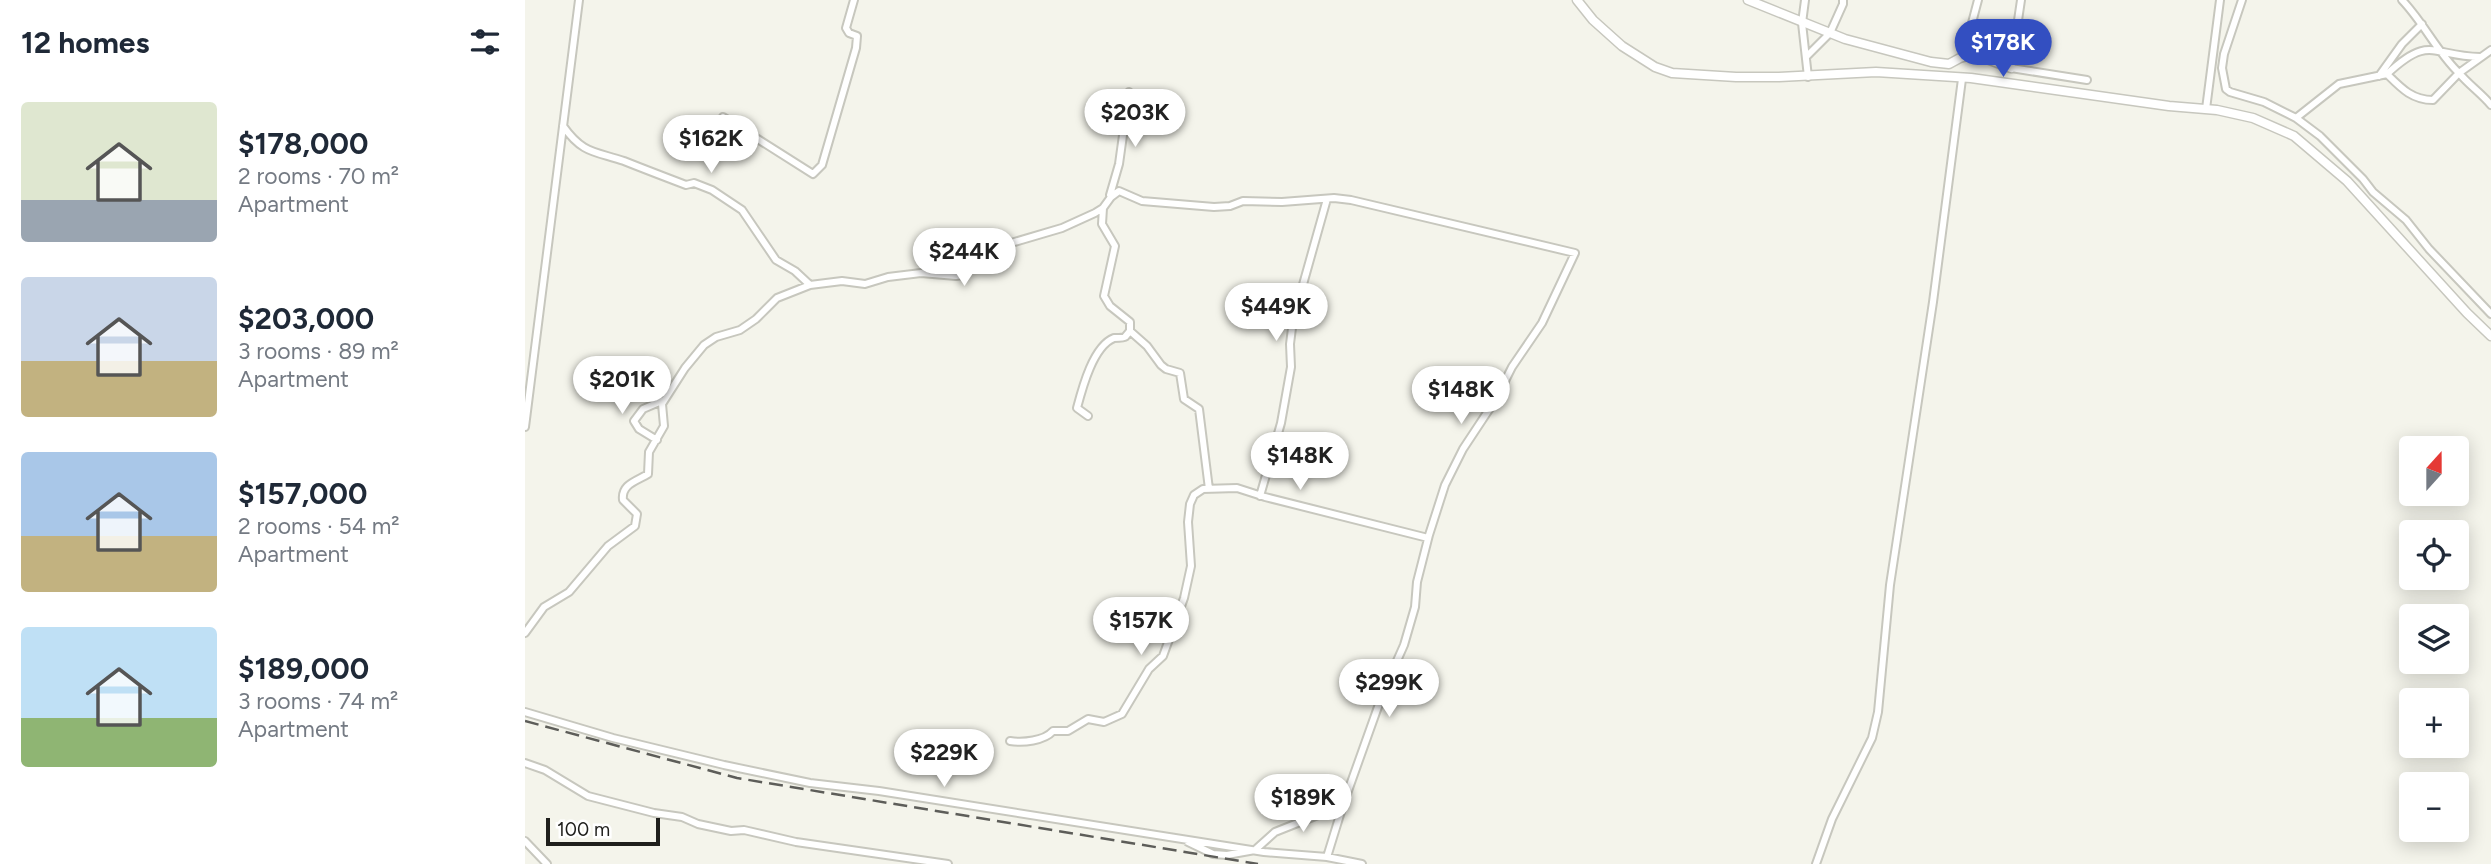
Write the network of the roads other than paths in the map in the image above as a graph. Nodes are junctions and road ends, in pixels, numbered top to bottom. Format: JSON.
{"nodes":[{"id":1,"x":579,"y":0,"type":"edge"},
{"id":2,"x":854,"y":0,"type":"edge"},
{"id":3,"x":1577,"y":0,"type":"edge"},
{"id":4,"x":1748,"y":0,"type":"edge"},
{"id":5,"x":1805,"y":0,"type":"edge"},
{"id":6,"x":1843,"y":0,"type":"edge"},
{"id":7,"x":1978,"y":0,"type":"edge"},
{"id":8,"x":2021,"y":0,"type":"edge"},
{"id":9,"x":2220,"y":0,"type":"edge"},
{"id":10,"x":2242,"y":0,"type":"edge"},
{"id":11,"x":2402,"y":0,"type":"edge"},
{"id":12,"x":1802,"y":23,"type":"junction"},
{"id":13,"x":2422,"y":23,"type":"junction"},
{"id":14,"x":1830,"y":33,"type":"junction"},
{"id":15,"x":2439,"y":50,"type":"junction"},
{"id":16,"x":2491,"y":50,"type":"edge"},
{"id":17,"x":1806,"y":57,"type":"junction"},
{"id":18,"x":1963,"y":57,"type":"junction"},
{"id":19,"x":2482,"y":57,"type":"junction"},
{"id":20,"x":2011,"y":68,"type":"junction"},
{"id":21,"x":2459,"y":73,"type":"junction"},
{"id":22,"x":2387,"y":74,"type":"junction"},
{"id":23,"x":2379,"y":76,"type":"junction"},
{"id":24,"x":1808,"y":77,"type":"junction"},
{"id":25,"x":1962,"y":79,"type":"junction"},
{"id":26,"x":2087,"y":80,"type":"dead end"},
{"id":27,"x":1129,"y":92,"type":"dead end"},
{"id":28,"x":2491,"y":105,"type":"edge"},
{"id":29,"x":2206,"y":109,"type":"junction"},
{"id":30,"x":723,"y":117,"type":"dead end"},
{"id":31,"x":2296,"y":118,"type":"junction"},
{"id":32,"x":563,"y":126,"type":"junction"},
{"id":33,"x":1327,"y":199,"type":"junction"},
{"id":34,"x":1109,"y":201,"type":"junction"},
{"id":35,"x":1103,"y":208,"type":"junction"},
{"id":36,"x":810,"y":285,"type":"junction"},
{"id":37,"x":2479,"y":303,"type":"junction"},
{"id":38,"x":2467,"y":313,"type":"junction"},
{"id":39,"x":2491,"y":314,"type":"edge"},
{"id":40,"x":1130,"y":331,"type":"junction"},
{"id":41,"x":2491,"y":336,"type":"edge"},
{"id":42,"x":664,"y":400,"type":"junction"},
{"id":43,"x":1088,"y":416,"type":"dead end"},
{"id":44,"x":525,"y":427,"type":"edge"},
{"id":45,"x":657,"y":440,"type":"junction"},
{"id":46,"x":1209,"y":489,"type":"junction"},
{"id":47,"x":1260,"y":496,"type":"junction"},
{"id":48,"x":1428,"y":538,"type":"junction"},
{"id":49,"x":525,"y":633,"type":"edge"},
{"id":50,"x":525,"y":712,"type":"edge"},
{"id":51,"x":1010,"y":741,"type":"dead end"},
{"id":52,"x":525,"y":764,"type":"edge"},
{"id":53,"x":1343,"y":804,"type":"junction"},
{"id":54,"x":525,"y":841,"type":"edge"},
{"id":55,"x":1255,"y":850,"type":"junction"},
{"id":56,"x":1327,"y":857,"type":"junction"},
{"id":57,"x":547,"y":864,"type":"edge"},
{"id":58,"x":948,"y":864,"type":"edge"},
{"id":59,"x":1362,"y":864,"type":"edge"},
{"id":60,"x":1816,"y":864,"type":"edge"}],
"edges":[{"from":1,"to":32,"type":"street"},
{"from":2,"to":30,"type":"street"},
{"from":3,"to":24,"type":"street"},
{"from":4,"to":12,"type":"street"},
{"from":5,"to":12,"type":"street"},
{"from":6,"to":14,"type":"street"},
{"from":7,"to":18,"type":"street"},
{"from":8,"to":20,"type":"street"},
{"from":9,"to":29,"type":"street"},
{"from":10,"to":31,"type":"street"},
{"from":11,"to":13,"type":"street"},
{"from":12,"to":14,"type":"street"},
{"from":12,"to":17,"type":"street"},
{"from":13,"to":15,"type":"street"},
{"from":13,"to":23,"type":"street"},
{"from":14,"to":17,"type":"street"},
{"from":14,"to":18,"type":"street"},
{"from":15,"to":19,"type":"street"},
{"from":15,"to":21,"type":"street"},
{"from":15,"to":22,"type":"street"},
{"from":16,"to":19,"type":"street"},
{"from":17,"to":24,"type":"street"},
{"from":18,"to":20,"type":"street"},
{"from":19,"to":21,"type":"street"},
{"from":20,"to":26,"type":"street"},
{"from":21,"to":22,"type":"street"},
{"from":21,"to":28,"type":"street"},
{"from":22,"to":23,"type":"street"},
{"from":23,"to":31,"type":"street"},
{"from":24,"to":25,"type":"street"},
{"from":25,"to":29,"type":"street"},
{"from":25,"to":60,"type":"street"},
{"from":27,"to":34,"type":"street"},
{"from":29,"to":38,"type":"street"},
{"from":31,"to":37,"type":"street"},
{"from":32,"to":36,"type":"street"},
{"from":32,"to":44,"type":"street"},
{"from":33,"to":34,"type":"street"},
{"from":33,"to":47,"type":"street"},
{"from":33,"to":48,"type":"street"},
{"from":34,"to":35,"type":"street"},
{"from":35,"to":36,"type":"street"},
{"from":35,"to":40,"type":"street"},
{"from":36,"to":42,"type":"street"},
{"from":37,"to":38,"type":"street"},
{"from":37,"to":39,"type":"street"},
{"from":38,"to":41,"type":"street"},
{"from":40,"to":43,"type":"street"},
{"from":40,"to":46,"type":"street"},
{"from":42,"to":45,"type":"street"},
{"from":42,"to":45,"type":"street"},
{"from":45,"to":49,"type":"street"},
{"from":46,"to":47,"type":"street"},
{"from":46,"to":51,"type":"street"},
{"from":47,"to":48,"type":"street"},
{"from":48,"to":53,"type":"street"},
{"from":50,"to":55,"type":"street"},
{"from":52,"to":58,"type":"street"},
{"from":53,"to":55,"type":"street"},
{"from":53,"to":56,"type":"street"},
{"from":54,"to":57,"type":"street"},
{"from":55,"to":56,"type":"street"},
{"from":56,"to":59,"type":"street"}]}
